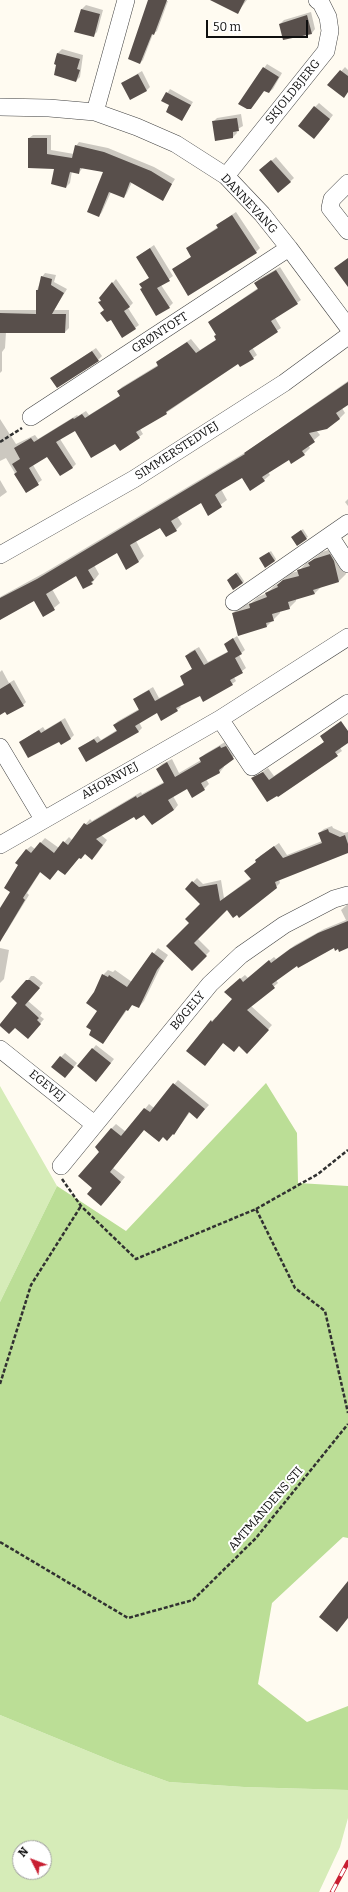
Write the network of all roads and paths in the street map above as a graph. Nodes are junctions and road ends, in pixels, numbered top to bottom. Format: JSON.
{"nodes":[{"id":1,"x":126,"y":0,"type":"edge"},
{"id":2,"x":317,"y":0,"type":"edge"},
{"id":3,"x":0,"y":107,"type":"edge"},
{"id":4,"x":95,"y":112,"type":"junction"},
{"id":5,"x":226,"y":176,"type":"junction"},
{"id":6,"x":348,"y":183,"type":"edge"},
{"id":7,"x":348,"y":231,"type":"edge"},
{"id":8,"x":289,"y":248,"type":"junction"},
{"id":9,"x":348,"y":327,"type":"edge"},
{"id":10,"x":348,"y":336,"type":"edge"},
{"id":11,"x":31,"y":417,"type":"joint"},
{"id":12,"x":0,"y":442,"type":"edge"},
{"id":13,"x":348,"y":523,"type":"edge"},
{"id":14,"x":330,"y":536,"type":"junction"},
{"id":15,"x":0,"y":555,"type":"edge"},
{"id":16,"x":348,"y":564,"type":"edge"},
{"id":17,"x":234,"y":602,"type":"dead end"},
{"id":18,"x":348,"y":637,"type":"edge"},
{"id":19,"x":348,"y":703,"type":"edge"},
{"id":20,"x":220,"y":719,"type":"junction"},
{"id":21,"x":0,"y":747,"type":"edge"},
{"id":22,"x":43,"y":819,"type":"junction"},
{"id":23,"x":0,"y":845,"type":"edge"},
{"id":24,"x":348,"y":895,"type":"edge"},
{"id":25,"x":0,"y":1049,"type":"edge"},
{"id":26,"x":94,"y":1124,"type":"junction"},
{"id":27,"x":348,"y":1150,"type":"edge"},
{"id":28,"x":61,"y":1166,"type":"joint"},
{"id":29,"x":81,"y":1206,"type":"junction"},
{"id":30,"x":256,"y":1209,"type":"junction"},
{"id":31,"x":0,"y":1384,"type":"edge"},
{"id":32,"x":348,"y":1413,"type":"edge"},
{"id":33,"x":348,"y":1424,"type":"edge"},
{"id":34,"x":0,"y":1542,"type":"edge"}],
"edges":[{"from":1,"to":4,"type":"street"},
{"from":2,"to":5,"type":"street","name":"SKJOLDBJERG"},
{"from":3,"to":4,"type":"street","name":"DANNEVANG"},
{"from":4,"to":5,"type":"street","name":"DANNEVANG"},
{"from":5,"to":8,"type":"street","name":"DANNEVANG"},
{"from":6,"to":7,"type":"street"},
{"from":8,"to":9,"type":"street","name":"DANNEVANG"},
{"from":8,"to":11,"type":"street","name":"GRØNTOFT"},
{"from":10,"to":15,"type":"street","name":"SIMMERSTEDVEJ"},
{"from":11,"to":12,"type":"path"},
{"from":13,"to":14,"type":"street"},
{"from":14,"to":16,"type":"street"},
{"from":14,"to":17,"type":"street"},
{"from":18,"to":20,"type":"street","name":"AHORNVEJ"},
{"from":19,"to":20,"type":"street"},
{"from":20,"to":22,"type":"street","name":"AHORNVEJ"},
{"from":21,"to":22,"type":"street"},
{"from":22,"to":23,"type":"street","name":"AHORNVEJ"},
{"from":24,"to":26,"type":"street","name":"BØGELY"},
{"from":25,"to":26,"type":"street","name":"EGEVEJ"},
{"from":26,"to":28,"type":"street","name":"BØGELY"},
{"from":27,"to":30,"type":"path"},
{"from":28,"to":29,"type":"path"},
{"from":29,"to":30,"type":"path"},
{"from":29,"to":31,"type":"path"},
{"from":30,"to":32,"type":"path"},
{"from":33,"to":34,"type":"path","name":"AMTMANDENS STI"}]}
